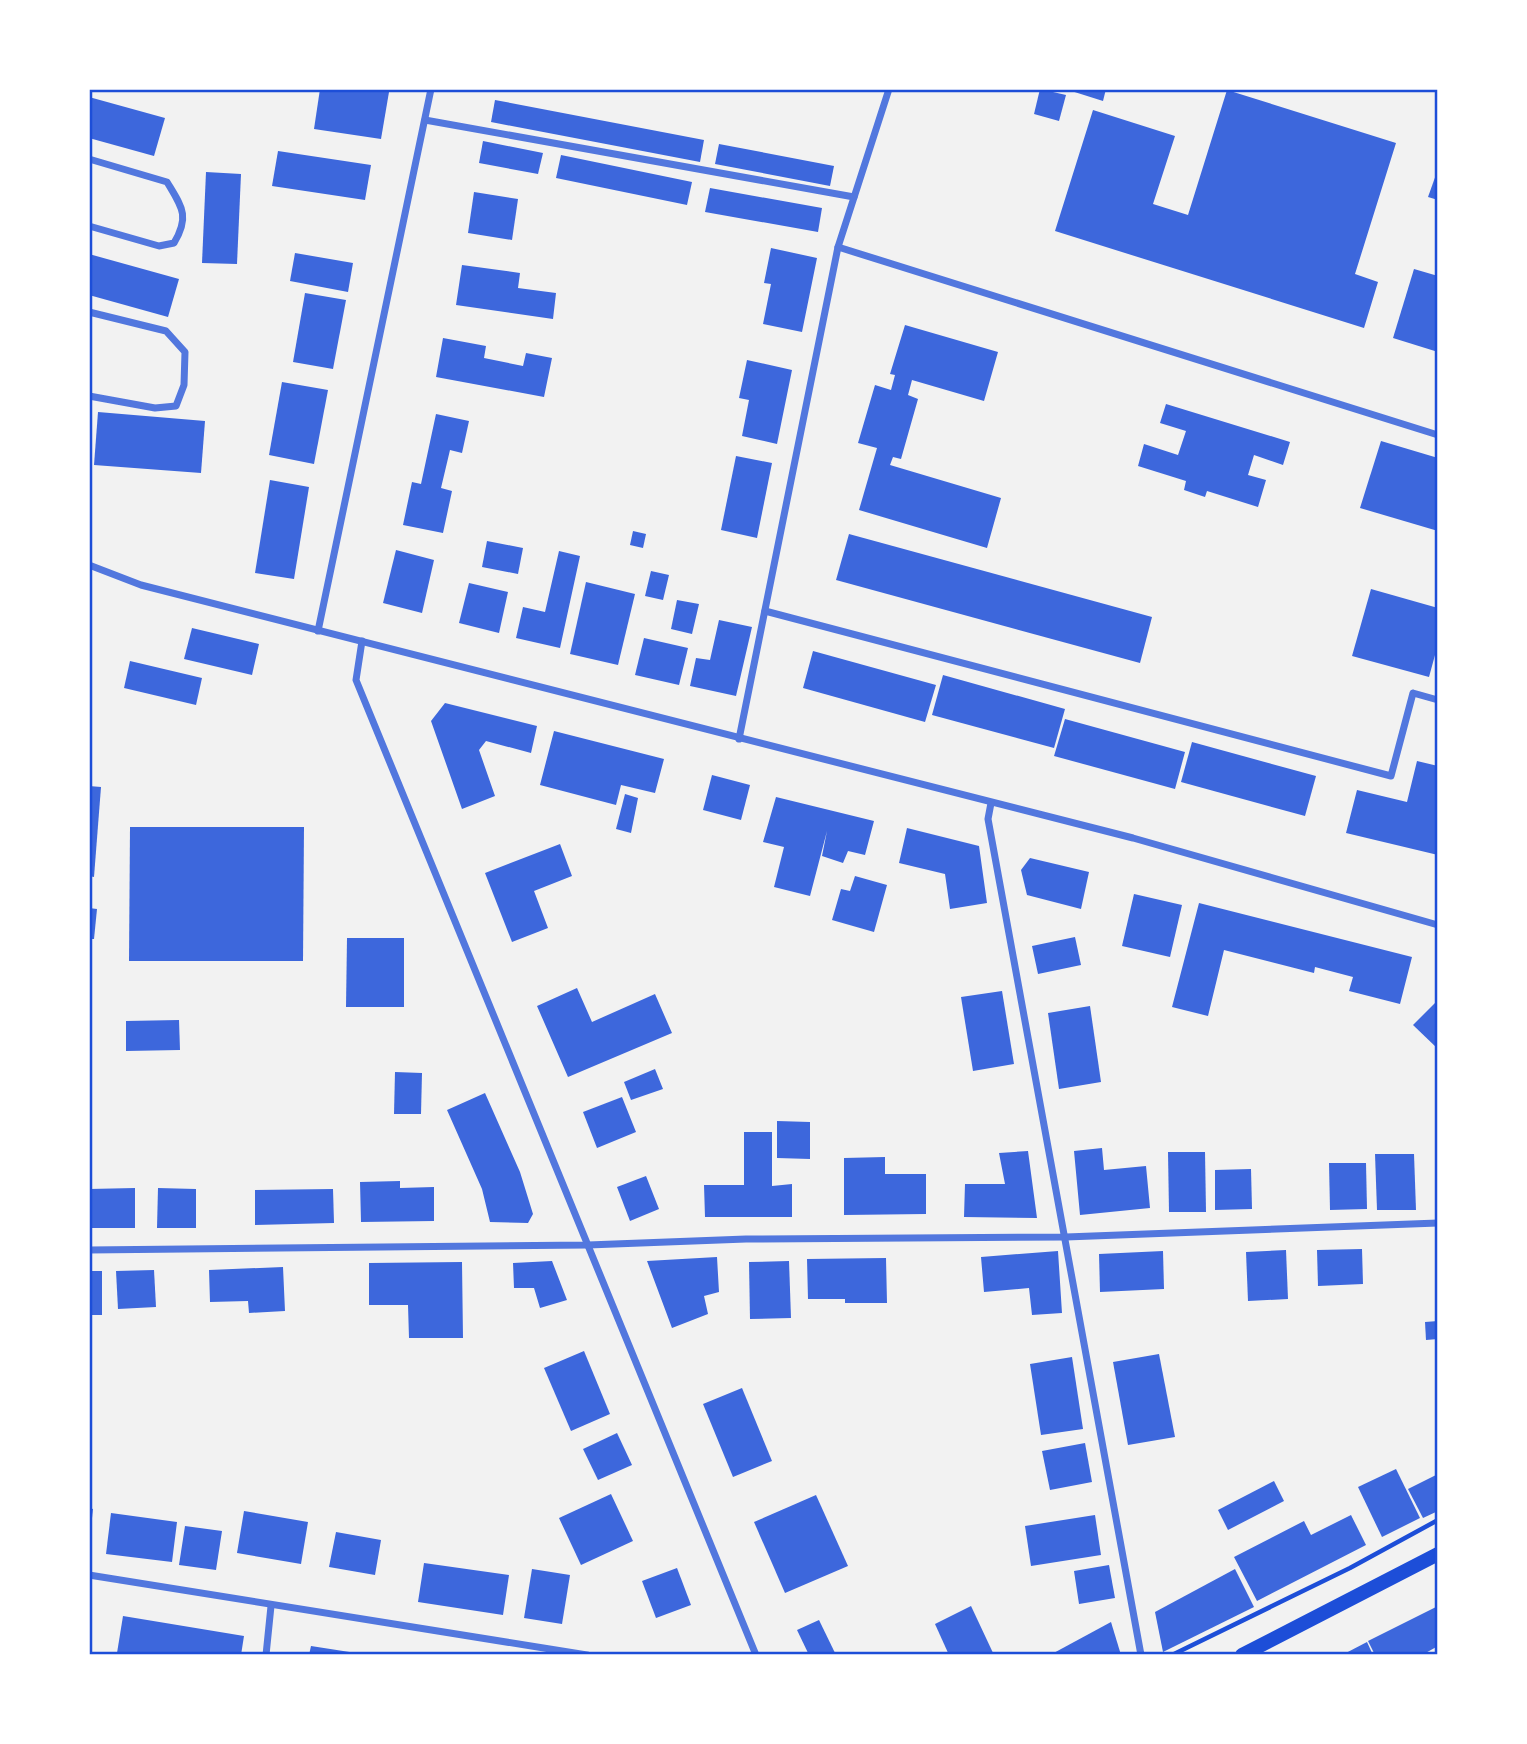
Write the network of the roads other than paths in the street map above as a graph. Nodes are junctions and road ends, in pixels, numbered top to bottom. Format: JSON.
{"nodes":[{"id":1,"x":431,"y":89,"type":"edge"},
{"id":2,"x":889,"y":89,"type":"edge"},
{"id":3,"x":425,"y":120,"type":"junction"},
{"id":4,"x":89,"y":159,"type":"edge"},
{"id":5,"x":854,"y":197,"type":"junction"},
{"id":6,"x":89,"y":226,"type":"edge"},
{"id":7,"x":838,"y":247,"type":"junction"},
{"id":8,"x":89,"y":313,"type":"edge"},
{"id":9,"x":89,"y":396,"type":"edge"},
{"id":10,"x":1438,"y":435,"type":"edge"},
{"id":11,"x":89,"y":565,"type":"edge"},
{"id":12,"x":765,"y":611,"type":"junction"},
{"id":13,"x":318,"y":631,"type":"junction"},
{"id":14,"x":362,"y":641,"type":"junction"},
{"id":15,"x":1438,"y":700,"type":"edge"},
{"id":16,"x":739,"y":739,"type":"junction"},
{"id":17,"x":991,"y":803,"type":"junction"},
{"id":18,"x":1438,"y":925,"type":"edge"},
{"id":19,"x":1438,"y":1223,"type":"edge"},
{"id":20,"x":1066,"y":1237,"type":"junction"},
{"id":21,"x":588,"y":1245,"type":"junction"},
{"id":22,"x":89,"y":1250,"type":"edge"},
{"id":23,"x":1438,"y":1553,"type":"edge"},
{"id":24,"x":89,"y":1575,"type":"edge"},
{"id":25,"x":271,"y":1606,"type":"junction"},
{"id":26,"x":265,"y":1655,"type":"edge"},
{"id":27,"x":587,"y":1655,"type":"edge"},
{"id":28,"x":756,"y":1655,"type":"edge"},
{"id":29,"x":1141,"y":1655,"type":"edge"},
{"id":30,"x":1242,"y":1655,"type":"edge"}],
"edges":[{"from":1,"to":3,"type":"street"},
{"from":2,"to":5,"type":"street"},
{"from":3,"to":5,"type":"street"},
{"from":3,"to":13,"type":"street"},
{"from":4,"to":6,"type":"street"},
{"from":5,"to":7,"type":"street"},
{"from":7,"to":10,"type":"street"},
{"from":7,"to":12,"type":"street"},
{"from":8,"to":9,"type":"street"},
{"from":11,"to":13,"type":"street"},
{"from":12,"to":15,"type":"street"},
{"from":12,"to":16,"type":"street"},
{"from":13,"to":14,"type":"street"},
{"from":14,"to":16,"type":"street"},
{"from":14,"to":21,"type":"street"},
{"from":16,"to":17,"type":"street"},
{"from":17,"to":18,"type":"street"},
{"from":17,"to":20,"type":"street"},
{"from":19,"to":20,"type":"street"},
{"from":20,"to":21,"type":"street"},
{"from":20,"to":29,"type":"street"},
{"from":21,"to":22,"type":"street"},
{"from":21,"to":28,"type":"street"},
{"from":23,"to":30,"type":"main road"},
{"from":24,"to":25,"type":"street"},
{"from":25,"to":26,"type":"street"},
{"from":25,"to":27,"type":"street"}]}
